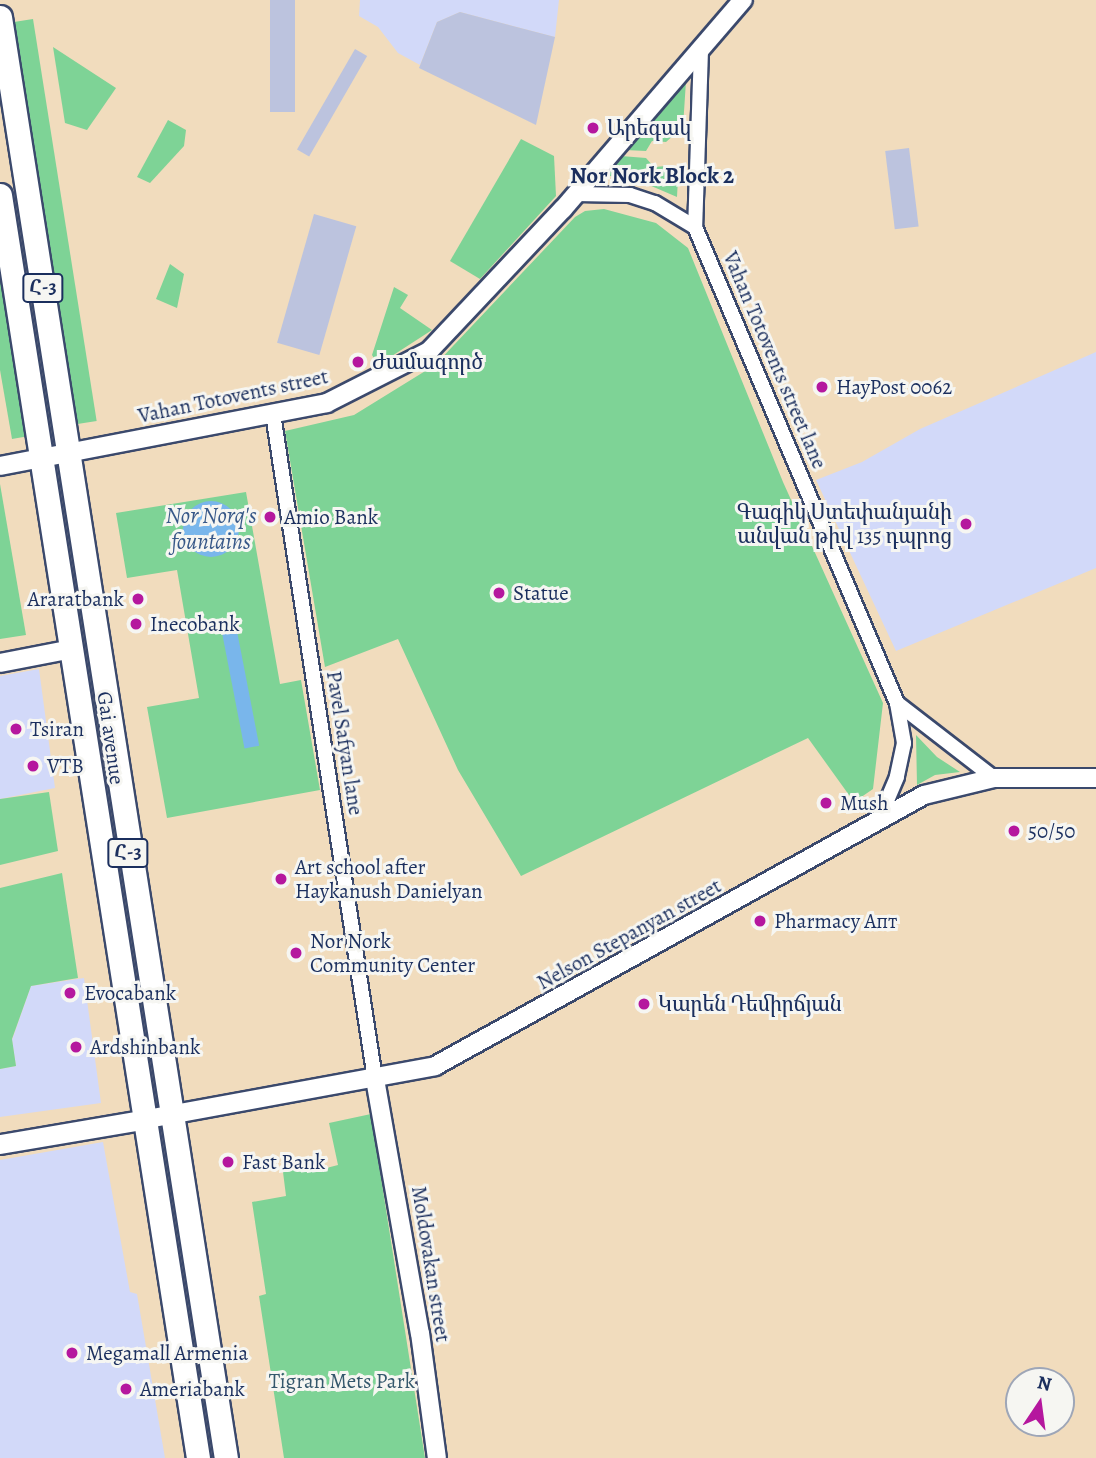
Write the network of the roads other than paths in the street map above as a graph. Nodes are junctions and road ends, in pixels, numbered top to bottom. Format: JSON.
{"nodes":[{"id":1,"x":743,"y":0,"type":"edge"},
{"id":2,"x":0,"y":17,"type":"edge"},
{"id":3,"x":701,"y":50,"type":"junction"},
{"id":4,"x":576,"y":194,"type":"junction"},
{"id":5,"x":0,"y":195,"type":"edge"},
{"id":6,"x":695,"y":227,"type":"junction"},
{"id":7,"x":273,"y":414,"type":"junction"},
{"id":8,"x":69,"y":454,"type":"junction"},
{"id":9,"x":43,"y":459,"type":"junction"},
{"id":10,"x":0,"y":466,"type":"edge"},
{"id":11,"x":72,"y":649,"type":"junction"},
{"id":12,"x":0,"y":663,"type":"edge"},
{"id":13,"x":897,"y":703,"type":"junction"},
{"id":14,"x":994,"y":778,"type":"junction"},
{"id":15,"x":1096,"y":778,"type":"edge"},
{"id":16,"x":880,"y":817,"type":"junction"},
{"id":17,"x":375,"y":1079,"type":"junction"},
{"id":18,"x":173,"y":1114,"type":"junction"},
{"id":19,"x":142,"y":1120,"type":"junction"},
{"id":20,"x":0,"y":1144,"type":"edge"},
{"id":21,"x":198,"y":1458,"type":"edge"},
{"id":22,"x":226,"y":1458,"type":"edge"},
{"id":23,"x":437,"y":1458,"type":"edge"}],
"edges":[{"from":1,"to":3,"type":"street","name":"Vahan Totovents street"},
{"from":2,"to":8,"type":"main road","name":"Gai avenue","number":"Հ-3"},
{"from":3,"to":4,"type":"street","name":"Vahan Totovents street"},
{"from":3,"to":6,"type":"street","name":"Vahan Totovents street lane"},
{"from":4,"to":6,"type":"street"},
{"from":4,"to":7,"type":"street","name":"Vahan Totovents street"},
{"from":5,"to":9,"type":"main road","name":"Gai avenue","number":"Հ-3"},
{"from":6,"to":13,"type":"street","name":"Vahan Totovents street lane"},
{"from":7,"to":8,"type":"street","name":"Vahan Totovents street"},
{"from":7,"to":17,"type":"street","name":"Pavel Safyan lane"},
{"from":8,"to":9,"type":"street","name":"Vahan Totovents street"},
{"from":8,"to":18,"type":"main road","name":"Gai avenue","number":"Հ-3"},
{"from":9,"to":10,"type":"street","name":"Vahan Totovents street"},
{"from":9,"to":11,"type":"main road","name":"Gai avenue","number":"Հ-3"},
{"from":11,"to":12,"type":"street"},
{"from":11,"to":19,"type":"main road","name":"Gai avenue","number":"Հ-3"},
{"from":13,"to":14,"type":"street","name":"Vahan Totovents street lane"},
{"from":13,"to":16,"type":"street","name":"Vahan Totovents street lane"},
{"from":14,"to":15,"type":"street","name":"Nelson Stepanyan street"},
{"from":14,"to":16,"type":"street","name":"Nelson Stepanyan street"},
{"from":16,"to":17,"type":"street","name":"Nelson Stepanyan street"},
{"from":17,"to":18,"type":"street","name":"Nelson Stepanyan street"},
{"from":17,"to":23,"type":"street","name":"Moldovakan street"},
{"from":18,"to":19,"type":"street","name":"Nelson Stepanyan street"},
{"from":18,"to":22,"type":"main road","name":"Gai avenue","number":"Հ-3"},
{"from":19,"to":20,"type":"main road"},
{"from":19,"to":21,"type":"main road","name":"Gai avenue","number":"Հ-3"}]}
